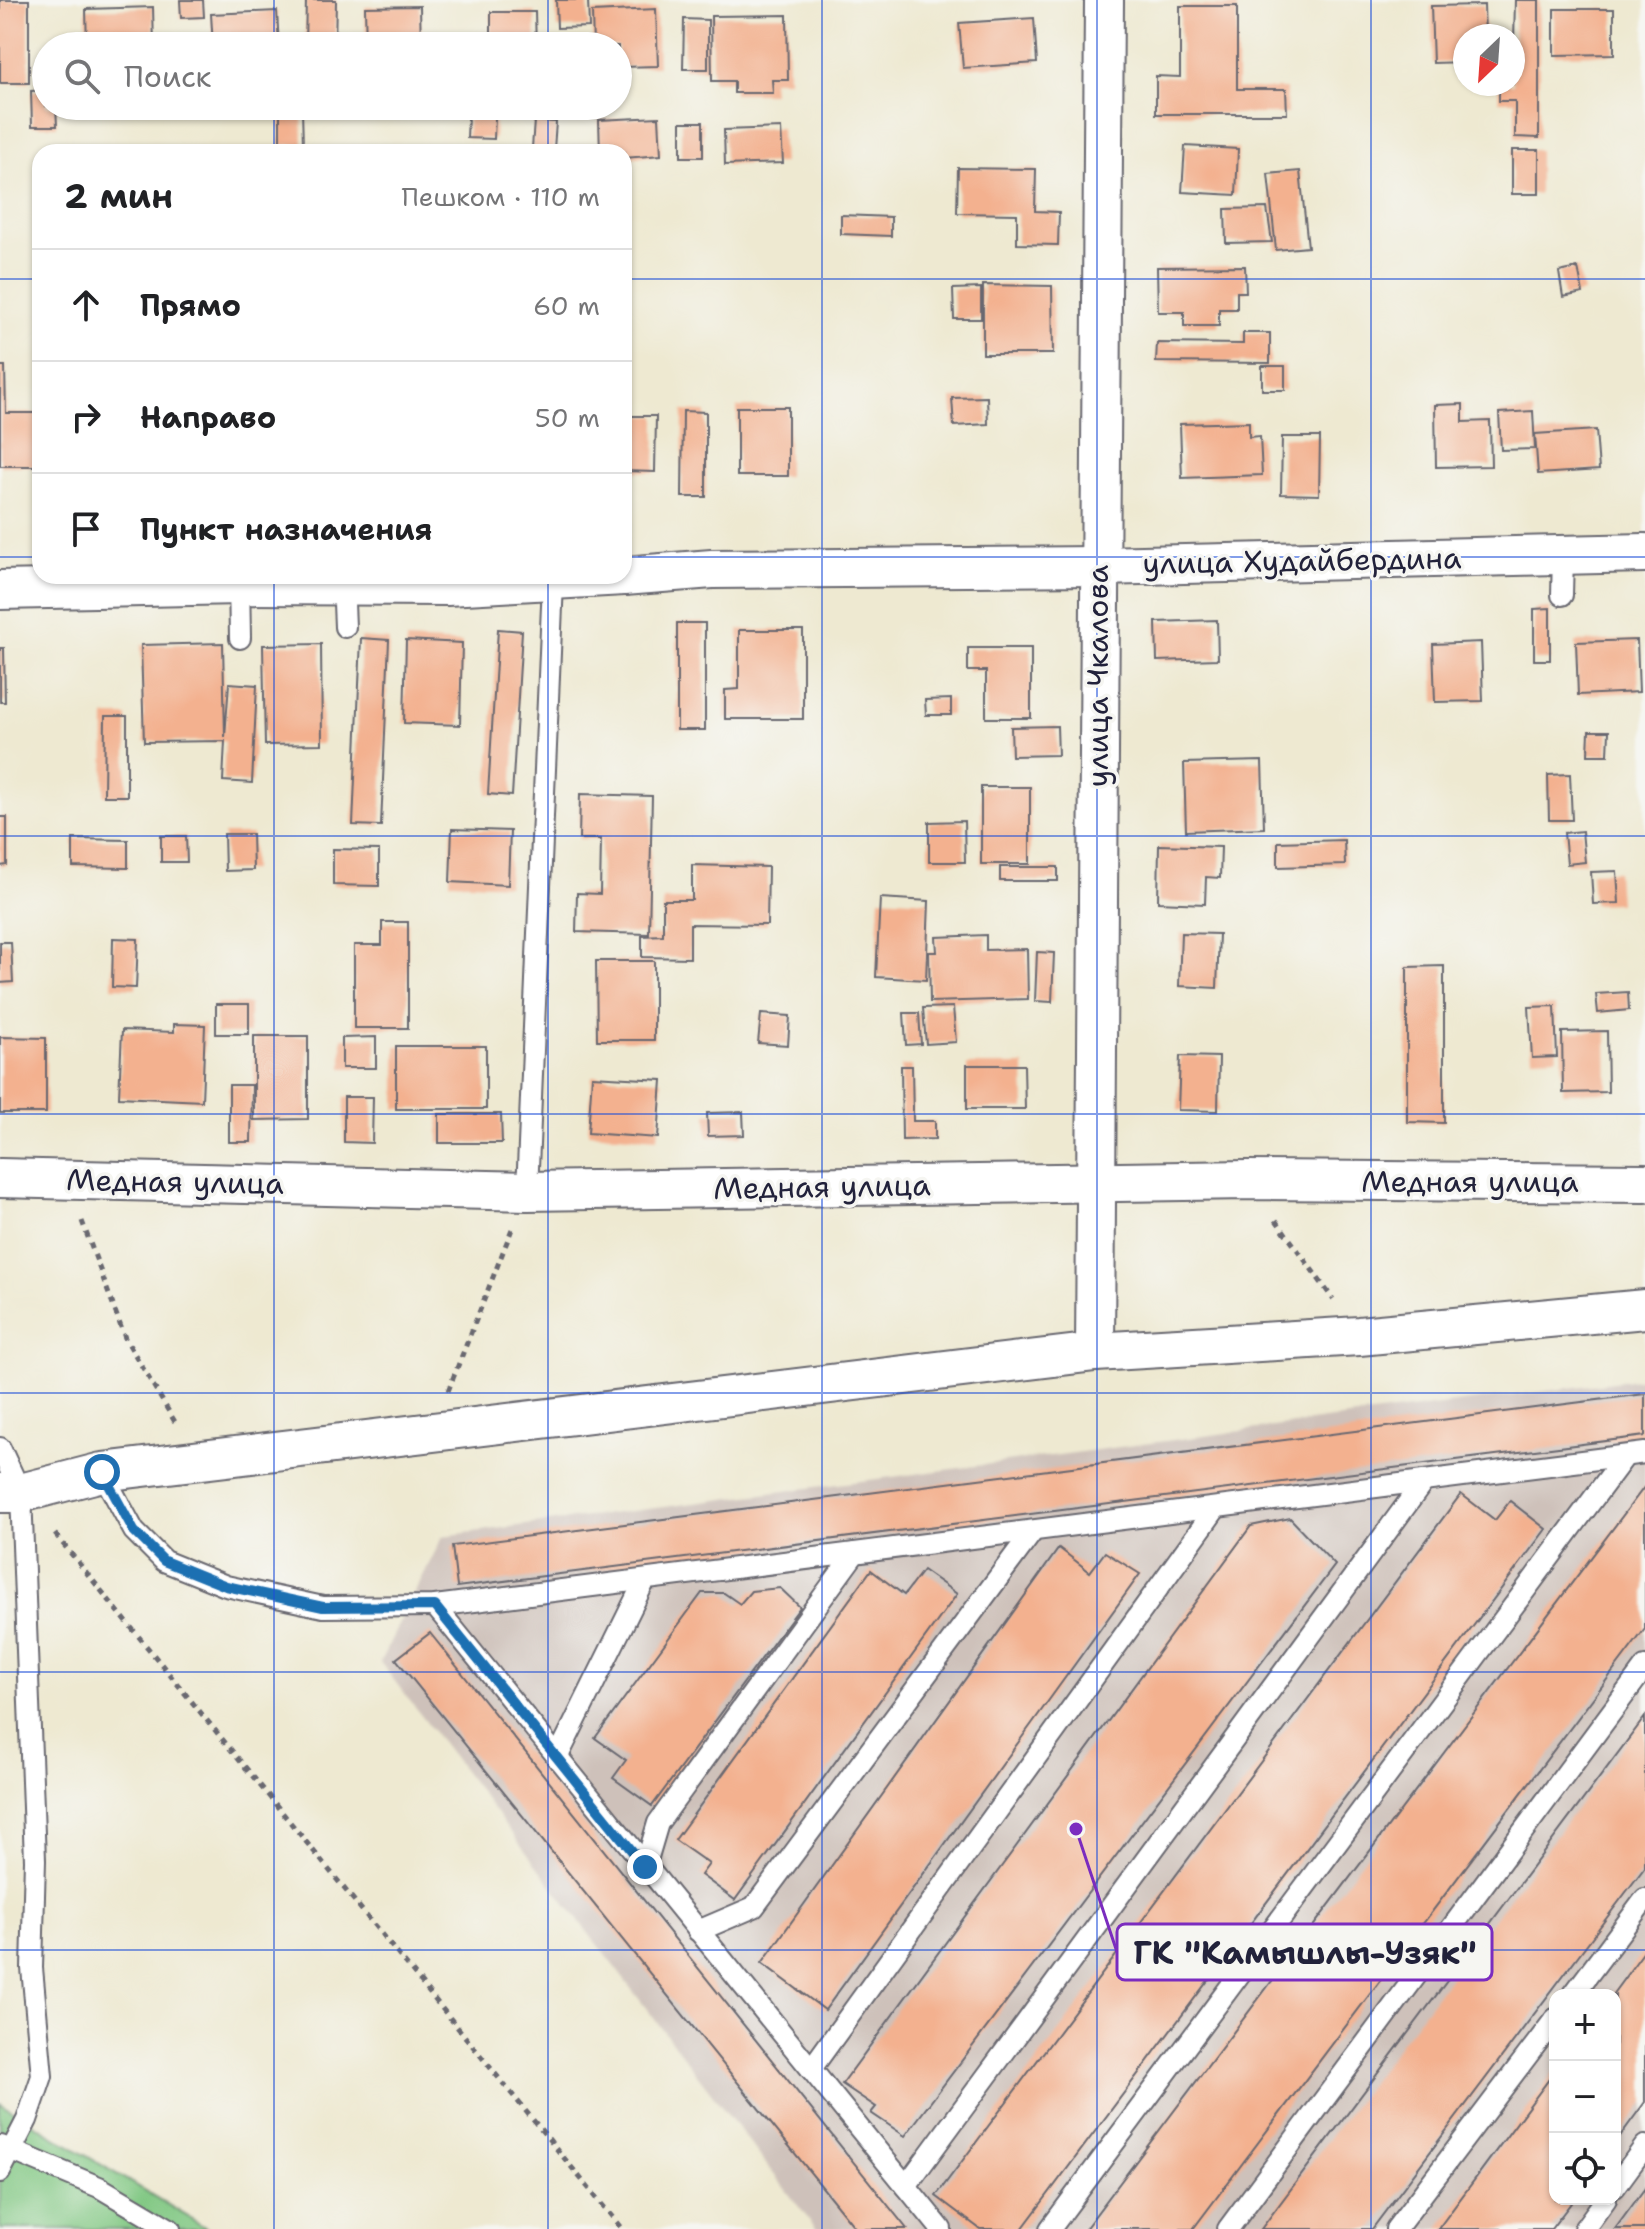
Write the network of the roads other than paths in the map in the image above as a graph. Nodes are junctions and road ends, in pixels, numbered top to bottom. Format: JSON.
{"nodes":[{"id":1,"x":1104,"y":0,"type":"edge"},
{"id":2,"x":1645,"y":553,"type":"edge"},
{"id":3,"x":1563,"y":555,"type":"junction"},
{"id":4,"x":1099,"y":566,"type":"junction"},
{"id":5,"x":632,"y":575,"type":"edge"},
{"id":6,"x":143,"y":584,"type":"edge"},
{"id":7,"x":239,"y":584,"type":"edge"},
{"id":8,"x":343,"y":584,"type":"edge"},
{"id":9,"x":553,"y":584,"type":"edge"},
{"id":10,"x":0,"y":590,"type":"edge"},
{"id":11,"x":1562,"y":595,"type":"dead end"},
{"id":12,"x":345,"y":627,"type":"dead end"},
{"id":13,"x":240,"y":638,"type":"dead end"},
{"id":14,"x":0,"y":1178,"type":"edge"},
{"id":15,"x":1645,"y":1183,"type":"edge"},
{"id":16,"x":1096,"y":1184,"type":"junction"},
{"id":17,"x":527,"y":1191,"type":"junction"},
{"id":18,"x":1645,"y":1309,"type":"edge"},
{"id":19,"x":1095,"y":1352,"type":"junction"},
{"id":20,"x":0,"y":1448,"type":"edge"},
{"id":21,"x":1635,"y":1455,"type":"edge"},
{"id":22,"x":102,"y":1472,"type":"junction"},
{"id":23,"x":1424,"y":1481,"type":"junction"},
{"id":24,"x":7,"y":1490,"type":"edge"},
{"id":25,"x":1216,"y":1508,"type":"junction"},
{"id":26,"x":1033,"y":1531,"type":"junction"},
{"id":27,"x":855,"y":1553,"type":"junction"},
{"id":28,"x":645,"y":1580,"type":"junction"},
{"id":29,"x":435,"y":1606,"type":"junction"},
{"id":30,"x":1645,"y":1667,"type":"edge"},
{"id":31,"x":557,"y":1758,"type":"junction"},
{"id":32,"x":645,"y":1867,"type":"junction"},
{"id":33,"x":1645,"y":1899,"type":"edge"},
{"id":34,"x":698,"y":1931,"type":"junction"},
{"id":35,"x":1578,"y":1989,"type":"edge"},
{"id":36,"x":1549,"y":2027,"type":"edge"},
{"id":37,"x":811,"y":2069,"type":"junction"},
{"id":38,"x":1645,"y":2146,"type":"edge"},
{"id":39,"x":6,"y":2148,"type":"edge"},
{"id":40,"x":0,"y":2172,"type":"edge"},
{"id":41,"x":1621,"y":2179,"type":"edge"},
{"id":42,"x":906,"y":2186,"type":"junction"},
{"id":43,"x":1602,"y":2205,"type":"edge"},
{"id":44,"x":170,"y":2229,"type":"edge"},
{"id":45,"x":941,"y":2229,"type":"edge"},
{"id":46,"x":1050,"y":2229,"type":"edge"},
{"id":47,"x":1228,"y":2229,"type":"edge"},
{"id":48,"x":1396,"y":2229,"type":"edge"},
{"id":49,"x":1584,"y":2229,"type":"edge"}],
"edges":[{"from":1,"to":4,"type":"street","name":"улица Чкалова"},
{"from":2,"to":3,"type":"street","name":"улица Худайбердина"},
{"from":3,"to":4,"type":"street","name":"улица Худайбердина"},
{"from":3,"to":11,"type":"lane"},
{"from":4,"to":5,"type":"street","name":"улица Худайбердина"},
{"from":4,"to":16,"type":"street","name":"улица Чкалова"},
{"from":6,"to":10,"type":"street","name":"улица Худайбердина"},
{"from":7,"to":13,"type":"lane"},
{"from":8,"to":12,"type":"lane"},
{"from":9,"to":17,"type":"lane"},
{"from":14,"to":17,"type":"street","name":"Медная улица"},
{"from":15,"to":16,"type":"street","name":"Медная улица"},
{"from":16,"to":17,"type":"street","name":"Медная улица"},
{"from":16,"to":19,"type":"street","name":"улица Чкалова"},
{"from":18,"to":19,"type":"street"},
{"from":19,"to":22,"type":"street"},
{"from":20,"to":24,"type":"lane"},
{"from":21,"to":23,"type":"lane"},
{"from":21,"to":46,"type":"lane"},
{"from":22,"to":24,"type":"street"},
{"from":22,"to":29,"type":"lane"},
{"from":23,"to":25,"type":"lane"},
{"from":23,"to":42,"type":"lane"},
{"from":24,"to":39,"type":"lane"},
{"from":25,"to":26,"type":"lane"},
{"from":25,"to":37,"type":"lane"},
{"from":26,"to":27,"type":"lane"},
{"from":26,"to":34,"type":"lane"},
{"from":27,"to":28,"type":"lane"},
{"from":27,"to":32,"type":"lane"},
{"from":28,"to":29,"type":"lane"},
{"from":28,"to":31,"type":"lane"},
{"from":29,"to":31,"type":"lane"},
{"from":30,"to":47,"type":"lane"},
{"from":31,"to":32,"type":"lane"},
{"from":32,"to":34,"type":"lane"},
{"from":33,"to":35,"type":"lane"},
{"from":34,"to":37,"type":"lane"},
{"from":36,"to":48,"type":"lane"},
{"from":37,"to":42,"type":"lane"},
{"from":38,"to":41,"type":"lane"},
{"from":39,"to":40,"type":"lane"},
{"from":39,"to":44,"type":"lane"},
{"from":42,"to":45,"type":"lane"},
{"from":43,"to":49,"type":"lane"}]}
